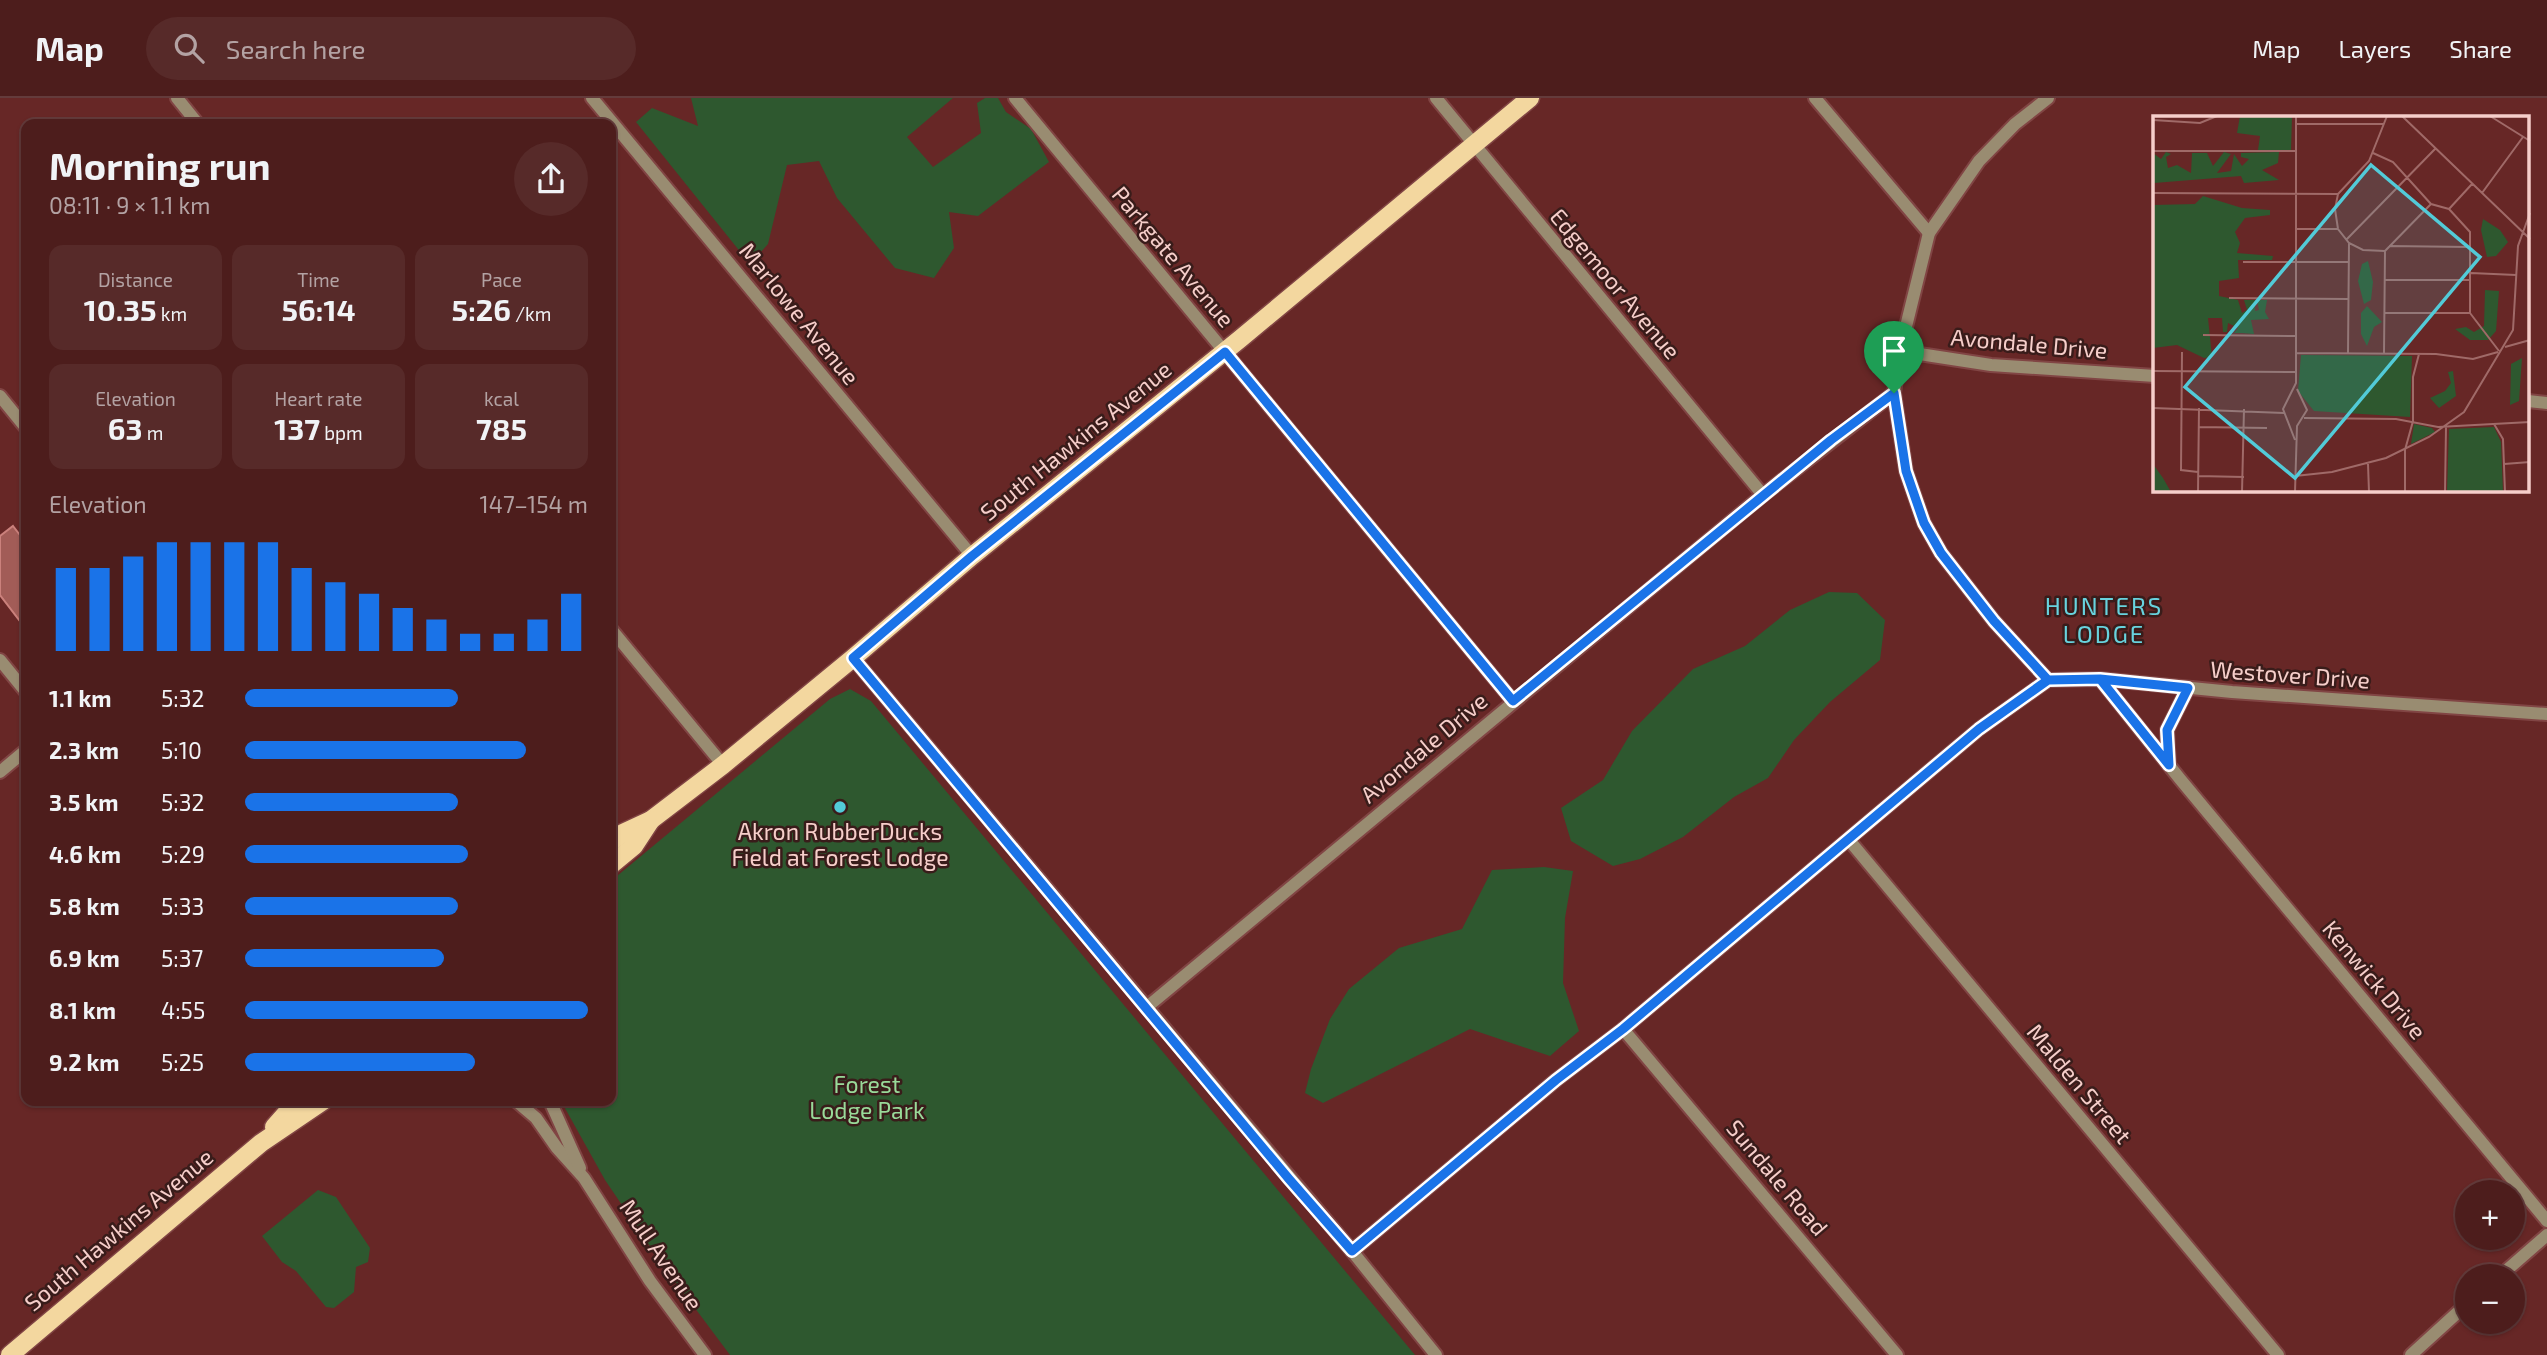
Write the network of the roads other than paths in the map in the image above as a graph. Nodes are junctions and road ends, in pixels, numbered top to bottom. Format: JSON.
{"nodes":[{"id":1,"x":177,"y":98,"type":"edge"},
{"id":2,"x":593,"y":98,"type":"edge"},
{"id":3,"x":1015,"y":98,"type":"edge"},
{"id":4,"x":1436,"y":98,"type":"edge"},
{"id":5,"x":1530,"y":98,"type":"edge"},
{"id":6,"x":1815,"y":98,"type":"edge"},
{"id":7,"x":2049,"y":98,"type":"edge"},
{"id":8,"x":194,"y":119,"type":"edge"},
{"id":9,"x":610,"y":119,"type":"edge"},
{"id":10,"x":616,"y":126,"type":"edge"},
{"id":11,"x":1475,"y":145,"type":"junction"},
{"id":12,"x":1929,"y":233,"type":"junction"},
{"id":13,"x":1900,"y":351,"type":"junction"},
{"id":14,"x":1225,"y":352,"type":"junction"},
{"id":15,"x":2153,"y":376,"type":"edge"},
{"id":16,"x":1894,"y":393,"type":"junction"},
{"id":17,"x":0,"y":396,"type":"edge"},
{"id":18,"x":21,"y":422,"type":"edge"},
{"id":19,"x":1763,"y":495,"type":"junction"},
{"id":20,"x":972,"y":556,"type":"junction"},
{"id":21,"x":616,"y":635,"type":"edge"},
{"id":22,"x":853,"y":658,"type":"junction"},
{"id":23,"x":0,"y":660,"type":"edge"},
{"id":24,"x":2100,"y":679,"type":"junction"},
{"id":25,"x":2048,"y":680,"type":"junction"},
{"id":26,"x":21,"y":686,"type":"edge"},
{"id":27,"x":2188,"y":688,"type":"junction"},
{"id":28,"x":1513,"y":701,"type":"junction"},
{"id":29,"x":2547,"y":714,"type":"edge"},
{"id":30,"x":21,"y":754,"type":"edge"},
{"id":31,"x":723,"y":765,"type":"junction"},
{"id":32,"x":2169,"y":765,"type":"junction"},
{"id":33,"x":0,"y":772,"type":"edge"},
{"id":34,"x":651,"y":820,"type":"junction"},
{"id":35,"x":616,"y":839,"type":"edge"},
{"id":36,"x":1849,"y":840,"type":"junction"},
{"id":37,"x":616,"y":861,"type":"edge"},
{"id":38,"x":1147,"y":1007,"type":"junction"},
{"id":39,"x":1623,"y":1029,"type":"junction"},
{"id":40,"x":293,"y":1106,"type":"edge"},
{"id":41,"x":316,"y":1106,"type":"edge"},
{"id":42,"x":522,"y":1106,"type":"edge"},
{"id":43,"x":552,"y":1106,"type":"edge"},
{"id":44,"x":261,"y":1143,"type":"junction"},
{"id":45,"x":584,"y":1178,"type":"junction"},
{"id":46,"x":2547,"y":1221,"type":"edge"},
{"id":47,"x":2547,"y":1235,"type":"edge"},
{"id":48,"x":1352,"y":1251,"type":"junction"},
{"id":49,"x":2514,"y":1264,"type":"edge"},
{"id":50,"x":2455,"y":1315,"type":"edge"},
{"id":51,"x":18,"y":1353,"type":"edge"},
{"id":52,"x":705,"y":1355,"type":"edge"},
{"id":53,"x":1436,"y":1355,"type":"edge"},
{"id":54,"x":1897,"y":1355,"type":"edge"},
{"id":55,"x":2278,"y":1355,"type":"edge"},
{"id":56,"x":2411,"y":1355,"type":"edge"}],
"edges":[{"from":1,"to":8,"type":"street"},
{"from":2,"to":9,"type":"street","name":"Marlowe Avenue"},
{"from":3,"to":14,"type":"street","name":"Parkgate Avenue"},
{"from":4,"to":11,"type":"street","name":"Edgemoor Avenue"},
{"from":5,"to":11,"type":"main road","name":"South Hawkins Avenue"},
{"from":6,"to":12,"type":"street"},
{"from":7,"to":12,"type":"street"},
{"from":10,"to":20,"type":"street","name":"Marlowe Avenue"},
{"from":11,"to":14,"type":"main road","name":"South Hawkins Avenue"},
{"from":11,"to":19,"type":"street","name":"Edgemoor Avenue"},
{"from":12,"to":13,"type":"street"},
{"from":13,"to":15,"type":"street","name":"Avondale Drive"},
{"from":13,"to":16,"type":"street"},
{"from":14,"to":20,"type":"main road","name":"South Hawkins Avenue"},
{"from":14,"to":28,"type":"street","name":"Parkgate Avenue"},
{"from":16,"to":19,"type":"street","name":"Avondale Drive"},
{"from":16,"to":25,"type":"street"},
{"from":17,"to":18,"type":"street"},
{"from":19,"to":28,"type":"street","name":"Avondale Drive"},
{"from":20,"to":22,"type":"main road","name":"South Hawkins Avenue"},
{"from":21,"to":31,"type":"street"},
{"from":22,"to":31,"type":"main road","name":"South Hawkins Avenue"},
{"from":22,"to":38,"type":"street"},
{"from":23,"to":26,"type":"street"},
{"from":24,"to":25,"type":"street","name":"Westover Drive"},
{"from":24,"to":27,"type":"street","name":"Westover Drive"},
{"from":24,"to":32,"type":"street","name":"Kenwick Drive"},
{"from":25,"to":36,"type":"street"},
{"from":27,"to":29,"type":"street","name":"Westover Drive"},
{"from":27,"to":32,"type":"street"},
{"from":28,"to":38,"type":"street","name":"Avondale Drive"},
{"from":30,"to":33,"type":"street"},
{"from":31,"to":34,"type":"main road","name":"South Hawkins Avenue"},
{"from":32,"to":46,"type":"street","name":"Kenwick Drive"},
{"from":34,"to":35,"type":"main road","name":"South Hawkins Avenue"},
{"from":34,"to":37,"type":"main road","name":"South Hawkins Avenue"},
{"from":36,"to":39,"type":"street"},
{"from":36,"to":55,"type":"street","name":"Malden Street"},
{"from":38,"to":48,"type":"street"},
{"from":39,"to":48,"type":"street"},
{"from":39,"to":54,"type":"street","name":"Sundale Road"},
{"from":40,"to":44,"type":"main road","name":"South Hawkins Avenue"},
{"from":41,"to":44,"type":"main road","name":"South Hawkins Avenue"},
{"from":42,"to":45,"type":"street","name":"Mull Avenue"},
{"from":43,"to":45,"type":"street","name":"Mull Avenue"},
{"from":44,"to":51,"type":"main road","name":"South Hawkins Avenue"},
{"from":45,"to":52,"type":"street","name":"Mull Avenue"},
{"from":47,"to":49,"type":"street"},
{"from":48,"to":53,"type":"street"},
{"from":50,"to":56,"type":"street"}]}
